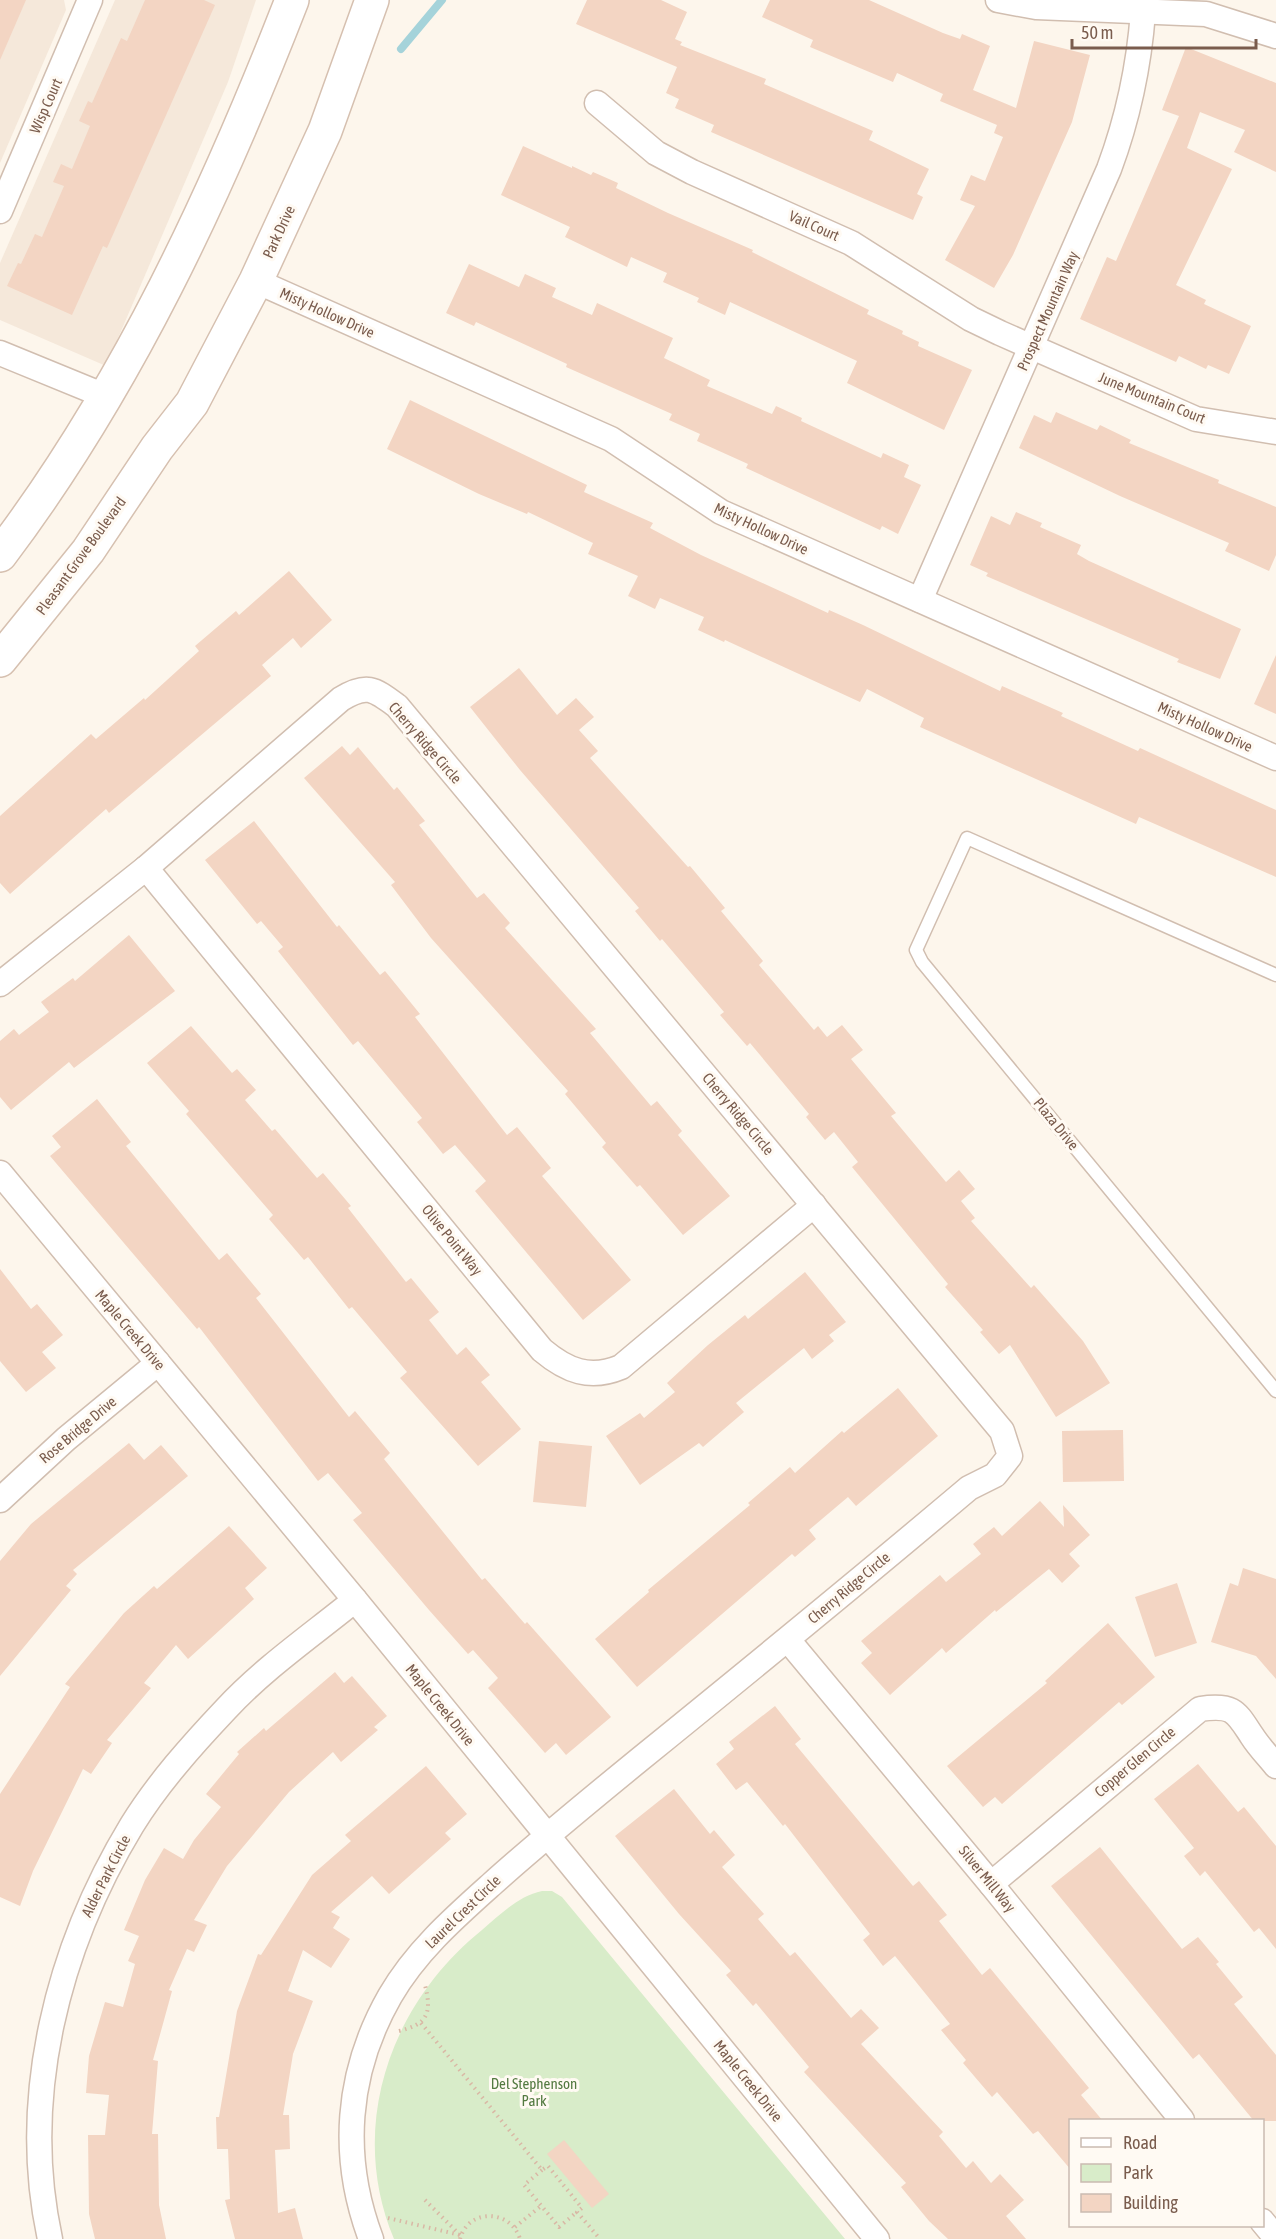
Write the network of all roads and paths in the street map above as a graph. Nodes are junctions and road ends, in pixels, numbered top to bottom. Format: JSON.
{"nodes":[{"id":1,"x":90,"y":0,"type":"edge"},
{"id":2,"x":292,"y":0,"type":"edge"},
{"id":3,"x":372,"y":0,"type":"edge"},
{"id":4,"x":998,"y":0,"type":"edge"},
{"id":5,"x":1143,"y":12,"type":"junction"},
{"id":6,"x":1276,"y":36,"type":"edge"},
{"id":7,"x":597,"y":103,"type":"dead end"},
{"id":8,"x":0,"y":211,"type":"edge"},
{"id":9,"x":256,"y":282,"type":"junction"},
{"id":10,"x":1032,"y":348,"type":"junction"},
{"id":11,"x":0,"y":353,"type":"edge"},
{"id":12,"x":101,"y":404,"type":"junction"},
{"id":13,"x":1276,"y":432,"type":"edge"},
{"id":14,"x":157,"y":448,"type":"joint"},
{"id":15,"x":0,"y":555,"type":"edge"},
{"id":16,"x":920,"y":600,"type":"junction"},
{"id":17,"x":0,"y":660,"type":"edge"},
{"id":18,"x":1276,"y":758,"type":"edge"},
{"id":19,"x":146,"y":868,"type":"junction"},
{"id":20,"x":1276,"y":975,"type":"edge"},
{"id":21,"x":0,"y":984,"type":"edge"},
{"id":22,"x":0,"y":1173,"type":"edge"},
{"id":23,"x":814,"y":1205,"type":"junction"},
{"id":24,"x":158,"y":1363,"type":"junction"},
{"id":25,"x":1275,"y":1388,"type":"edge"},
{"id":26,"x":0,"y":1500,"type":"edge"},
{"id":27,"x":355,"y":1600,"type":"junction"},
{"id":28,"x":788,"y":1640,"type":"junction"},
{"id":29,"x":1276,"y":1766,"type":"edge"},
{"id":30,"x":546,"y":1836,"type":"junction"},
{"id":31,"x":991,"y":1884,"type":"junction"},
{"id":32,"x":421,"y":2023,"type":"dead end"},
{"id":33,"x":1180,"y":2119,"type":"edge"},
{"id":34,"x":542,"y":2170,"type":"junction"},
{"id":35,"x":425,"y":2200,"type":"dead end"},
{"id":36,"x":542,"y":2206,"type":"junction"},
{"id":37,"x":361,"y":2212,"type":"junction"},
{"id":38,"x":577,"y":2212,"type":"junction"},
{"id":39,"x":1264,"y":2222,"type":"edge"},
{"id":40,"x":515,"y":2227,"type":"junction"},
{"id":41,"x":460,"y":2237,"type":"edge"},
{"id":42,"x":1276,"y":2238,"type":"edge"},
{"id":43,"x":50,"y":2239,"type":"edge"},
{"id":44,"x":371,"y":2239,"type":"edge"},
{"id":45,"x":520,"y":2239,"type":"edge"},
{"id":46,"x":600,"y":2239,"type":"edge"},
{"id":47,"x":877,"y":2239,"type":"edge"}],
"edges":[{"from":1,"to":8,"type":"street","name":"Wisp Court"},
{"from":2,"to":12,"type":"main road"},
{"from":3,"to":9,"type":"main road","name":"Park Drive"},
{"from":4,"to":5,"type":"street"},
{"from":5,"to":6,"type":"street"},
{"from":5,"to":10,"type":"street","name":"Prospect Mountain Way"},
{"from":7,"to":10,"type":"street","name":"Vail Court"},
{"from":9,"to":14,"type":"main road","name":"Park Drive"},
{"from":9,"to":16,"type":"street","name":"Misty Hollow Drive"},
{"from":10,"to":13,"type":"street","name":"June Mountain Court"},
{"from":10,"to":16,"type":"street","name":"Prospect Mountain Way"},
{"from":11,"to":12,"type":"street"},
{"from":12,"to":15,"type":"main road"},
{"from":14,"to":17,"type":"main road","name":"Pleasant Grove Boulevard"},
{"from":16,"to":18,"type":"street","name":"Misty Hollow Drive"},
{"from":19,"to":21,"type":"street","name":"Cherry Ridge Circle"},
{"from":19,"to":23,"type":"street","name":"Olive Point Way"},
{"from":19,"to":23,"type":"street","name":"Cherry Ridge Circle"},
{"from":20,"to":25,"type":"lane","name":"Plaza Drive"},
{"from":22,"to":24,"type":"street","name":"Maple Creek Drive"},
{"from":23,"to":28,"type":"street","name":"Cherry Ridge Circle"},
{"from":24,"to":26,"type":"street","name":"Rose Bridge Drive"},
{"from":24,"to":27,"type":"street","name":"Maple Creek Drive"},
{"from":27,"to":30,"type":"street","name":"Maple Creek Drive"},
{"from":27,"to":43,"type":"street","name":"Alder Park Circle"},
{"from":28,"to":30,"type":"street","name":"Cherry Ridge Circle"},
{"from":28,"to":31,"type":"street","name":"Silver Mill Way"},
{"from":29,"to":31,"type":"street","name":"Copper Glen Circle"},
{"from":30,"to":37,"type":"street","name":"Laurel Crest Circle"},
{"from":30,"to":47,"type":"street","name":"Maple Creek Drive"},
{"from":31,"to":33,"type":"street","name":"Silver Mill Way"},
{"from":32,"to":34,"type":"path"},
{"from":34,"to":36,"type":"path"},
{"from":34,"to":38,"type":"path"},
{"from":35,"to":41,"type":"path"},
{"from":36,"to":38,"type":"path"},
{"from":36,"to":40,"type":"path"},
{"from":37,"to":41,"type":"path"},
{"from":37,"to":44,"type":"street","name":"Laurel Crest Circle"},
{"from":38,"to":46,"type":"path"},
{"from":39,"to":42,"type":"street"},
{"from":40,"to":41,"type":"path"},
{"from":40,"to":45,"type":"path"}]}
